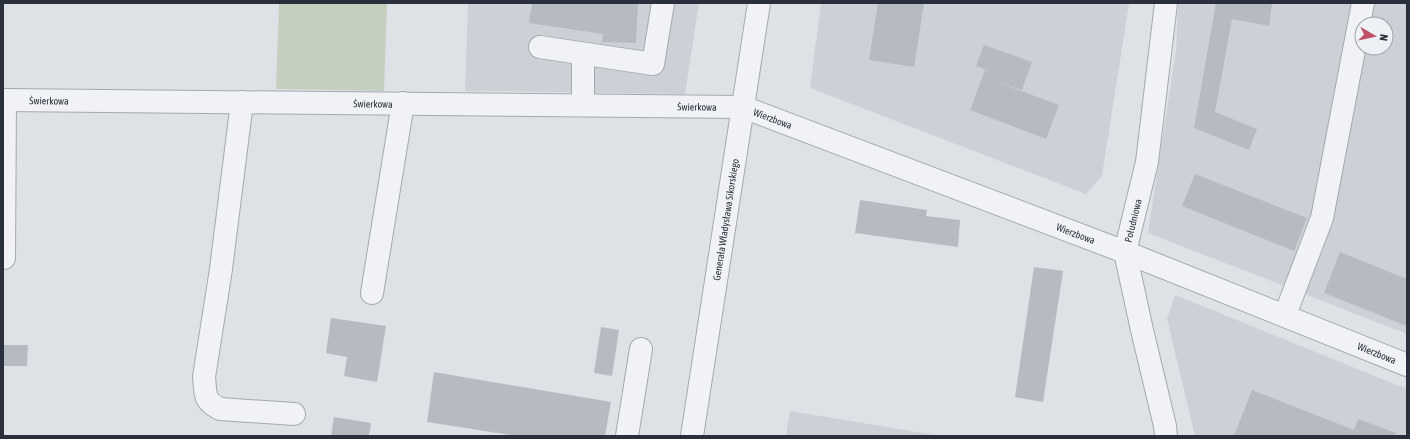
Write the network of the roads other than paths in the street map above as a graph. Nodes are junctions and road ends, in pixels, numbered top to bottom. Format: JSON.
{"nodes":[{"id":1,"x":663,"y":3,"type":"edge"},
{"id":2,"x":759,"y":3,"type":"edge"},
{"id":3,"x":1166,"y":3,"type":"edge"},
{"id":4,"x":1363,"y":3,"type":"edge"},
{"id":5,"x":540,"y":47,"type":"dead end"},
{"id":6,"x":583,"y":54,"type":"junction"},
{"id":7,"x":4,"y":100,"type":"edge"},
{"id":8,"x":242,"y":102,"type":"junction"},
{"id":9,"x":403,"y":103,"type":"junction"},
{"id":10,"x":583,"y":105,"type":"junction"},
{"id":11,"x":743,"y":107,"type":"junction"},
{"id":12,"x":1125,"y":252,"type":"junction"},
{"id":13,"x":4,"y":258,"type":"edge"},
{"id":14,"x":372,"y":293,"type":"dead end"},
{"id":15,"x":1285,"y":315,"type":"junction"},
{"id":16,"x":641,"y":349,"type":"dead end"},
{"id":17,"x":1407,"y":365,"type":"edge"},
{"id":18,"x":294,"y":414,"type":"dead end"},
{"id":19,"x":627,"y":436,"type":"edge"},
{"id":20,"x":692,"y":436,"type":"edge"},
{"id":21,"x":1166,"y":436,"type":"edge"}],
"edges":[{"from":1,"to":6,"type":"street"},
{"from":2,"to":11,"type":"street","name":"Generała Władysława Sikorskiego"},
{"from":3,"to":12,"type":"street","name":"Południowa"},
{"from":4,"to":15,"type":"street"},
{"from":5,"to":6,"type":"street"},
{"from":6,"to":10,"type":"street"},
{"from":7,"to":8,"type":"street","name":"Świerkowa"},
{"from":7,"to":13,"type":"street"},
{"from":8,"to":9,"type":"street","name":"Świerkowa"},
{"from":8,"to":18,"type":"street"},
{"from":9,"to":10,"type":"street","name":"Świerkowa"},
{"from":9,"to":14,"type":"street"},
{"from":10,"to":11,"type":"street","name":"Świerkowa"},
{"from":11,"to":12,"type":"street","name":"Wierzbowa"},
{"from":11,"to":20,"type":"street","name":"Generała Władysława Sikorskiego"},
{"from":12,"to":15,"type":"street","name":"Wierzbowa"},
{"from":12,"to":21,"type":"street","name":"Południowa"},
{"from":15,"to":17,"type":"street","name":"Wierzbowa"},
{"from":16,"to":19,"type":"street"}]}
